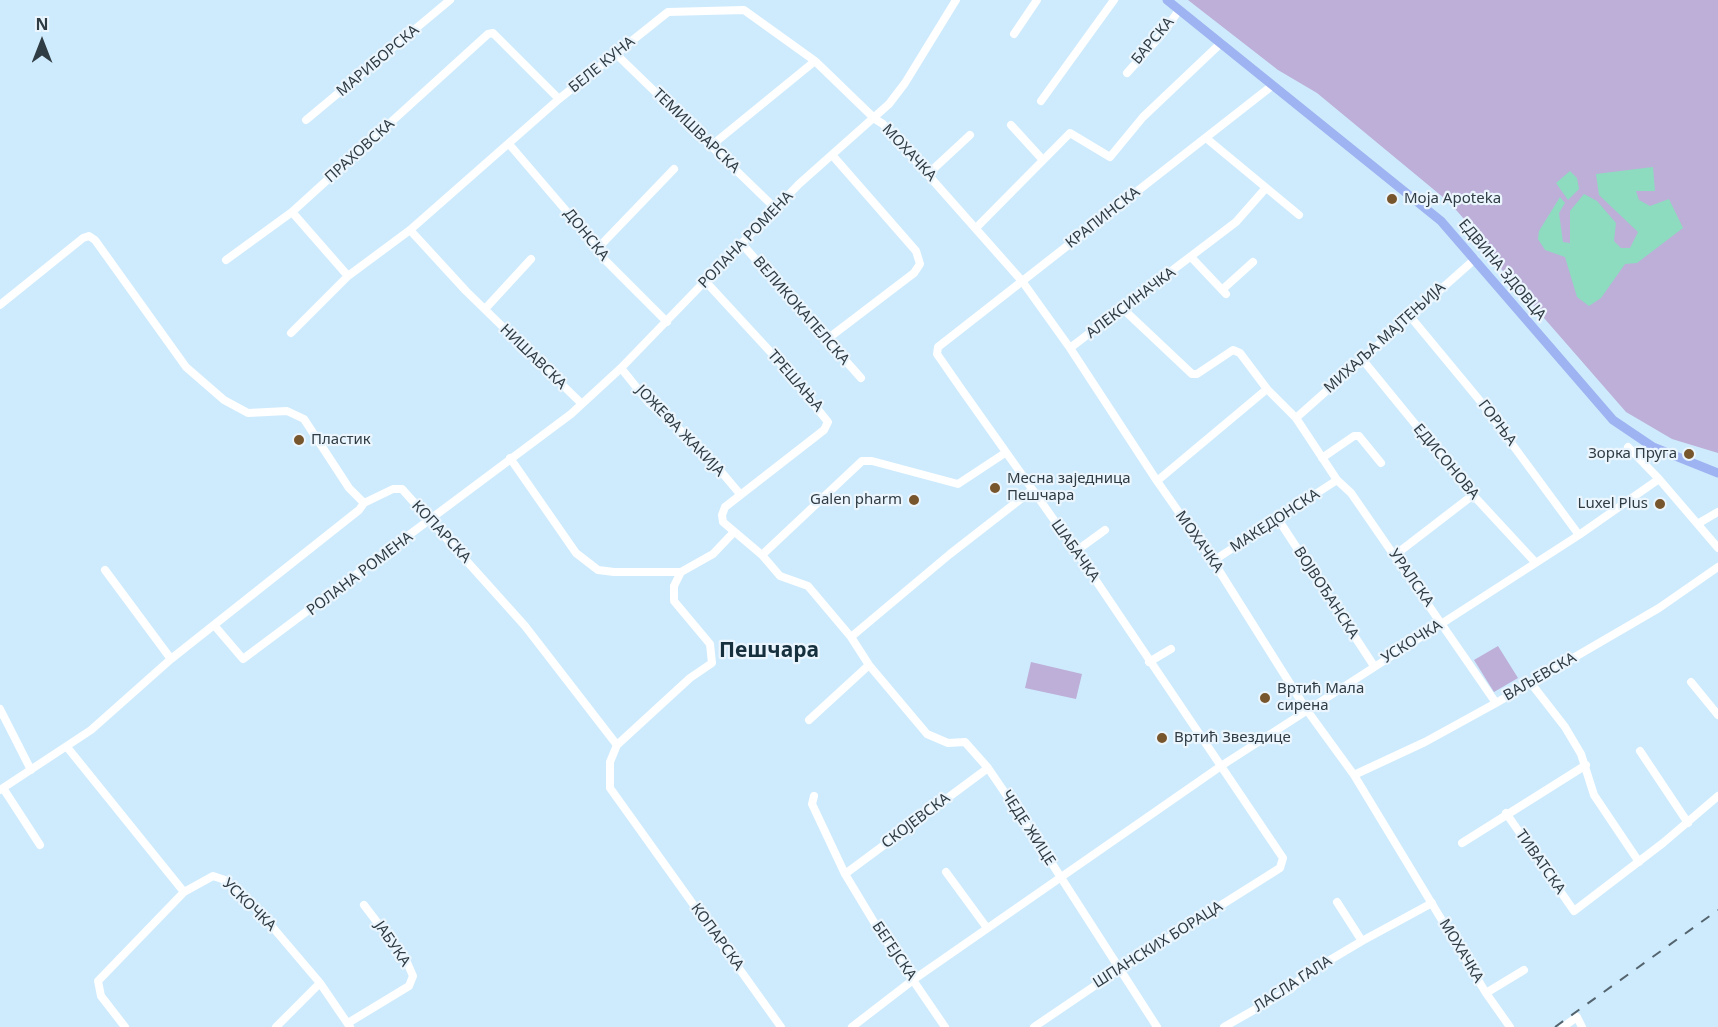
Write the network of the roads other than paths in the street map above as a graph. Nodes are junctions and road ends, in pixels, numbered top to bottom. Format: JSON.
{"nodes":[{"id":1,"x":450,"y":0,"type":"edge"},
{"id":2,"x":956,"y":0,"type":"edge"},
{"id":3,"x":1037,"y":0,"type":"edge"},
{"id":4,"x":1114,"y":0,"type":"edge"},
{"id":5,"x":1167,"y":0,"type":"edge"},
{"id":6,"x":1179,"y":9,"type":"junction"},
{"id":7,"x":1014,"y":34,"type":"dead end"},
{"id":8,"x":1221,"y":43,"type":"junction"},
{"id":9,"x":615,"y":53,"type":"junction"},
{"id":10,"x":814,"y":61,"type":"junction"},
{"id":11,"x":1127,"y":73,"type":"dead end"},
{"id":12,"x":1273,"y":85,"type":"junction"},
{"id":13,"x":559,"y":99,"type":"junction"},
{"id":14,"x":1041,"y":100,"type":"dead end"},
{"id":15,"x":874,"y":119,"type":"junction"},
{"id":16,"x":306,"y":120,"type":"dead end"},
{"id":17,"x":1011,"y":125,"type":"dead end"},
{"id":18,"x":970,"y":135,"type":"dead end"},
{"id":19,"x":1206,"y":138,"type":"junction"},
{"id":20,"x":509,"y":144,"type":"junction"},
{"id":21,"x":712,"y":145,"type":"junction"},
{"id":22,"x":833,"y":156,"type":"junction"},
{"id":23,"x":1042,"y":159,"type":"junction"},
{"id":24,"x":674,"y":169,"type":"dead end"},
{"id":25,"x":929,"y":173,"type":"junction"},
{"id":26,"x":1265,"y":189,"type":"junction"},
{"id":27,"x":776,"y":209,"type":"junction"},
{"id":28,"x":292,"y":212,"type":"junction"},
{"id":29,"x":1299,"y":215,"type":"dead end"},
{"id":30,"x":976,"y":228,"type":"junction"},
{"id":31,"x":410,"y":230,"type":"junction"},
{"id":32,"x":742,"y":244,"type":"junction"},
{"id":33,"x":598,"y":248,"type":"junction"},
{"id":34,"x":1191,"y":257,"type":"junction"},
{"id":35,"x":531,"y":259,"type":"dead end"},
{"id":36,"x":1475,"y":259,"type":"junction"},
{"id":37,"x":226,"y":260,"type":"dead end"},
{"id":38,"x":1252,"y":262,"type":"dead end"},
{"id":39,"x":348,"y":276,"type":"junction"},
{"id":40,"x":1022,"y":280,"type":"junction"},
{"id":41,"x":706,"y":282,"type":"junction"},
{"id":42,"x":0,"y":304,"type":"edge"},
{"id":43,"x":1122,"y":308,"type":"junction"},
{"id":44,"x":485,"y":309,"type":"junction"},
{"id":45,"x":1409,"y":315,"type":"junction"},
{"id":46,"x":667,"y":322,"type":"junction"},
{"id":47,"x":291,"y":333,"type":"dead end"},
{"id":48,"x":826,"y":339,"type":"junction"},
{"id":49,"x":1070,"y":348,"type":"junction"},
{"id":50,"x":937,"y":354,"type":"joint"},
{"id":51,"x":1362,"y":359,"type":"junction"},
{"id":52,"x":621,"y":368,"type":"junction"},
{"id":53,"x":861,"y":378,"type":"dead end"},
{"id":54,"x":1267,"y":389,"type":"junction"},
{"id":55,"x":582,"y":404,"type":"junction"},
{"id":56,"x":1296,"y":418,"type":"junction"},
{"id":57,"x":1628,"y":447,"type":"dead end"},
{"id":58,"x":1005,"y":453,"type":"junction"},
{"id":59,"x":510,"y":458,"type":"junction"},
{"id":60,"x":1322,"y":458,"type":"junction"},
{"id":61,"x":1381,"y":463,"type":"dead end"},
{"id":62,"x":1718,"y":473,"type":"edge"},
{"id":63,"x":1659,"y":479,"type":"junction"},
{"id":64,"x":1337,"y":480,"type":"junction"},
{"id":65,"x":1157,"y":481,"type":"junction"},
{"id":66,"x":1032,"y":491,"type":"junction"},
{"id":67,"x":740,"y":494,"type":"junction"},
{"id":68,"x":1473,"y":495,"type":"junction"},
{"id":69,"x":364,"y":503,"type":"junction"},
{"id":70,"x":1718,"y":512,"type":"edge"},
{"id":71,"x":1278,"y":519,"type":"junction"},
{"id":72,"x":432,"y":520,"type":"junction"},
{"id":73,"x":1699,"y":523,"type":"junction"},
{"id":74,"x":1105,"y":530,"type":"dead end"},
{"id":75,"x":733,"y":533,"type":"junction"},
{"id":76,"x":1579,"y":535,"type":"junction"},
{"id":77,"x":1718,"y":548,"type":"edge"},
{"id":78,"x":1076,"y":551,"type":"junction"},
{"id":79,"x":762,"y":555,"type":"junction"},
{"id":80,"x":1395,"y":555,"type":"junction"},
{"id":81,"x":1213,"y":561,"type":"junction"},
{"id":82,"x":1535,"y":562,"type":"junction"},
{"id":83,"x":1718,"y":567,"type":"edge"},
{"id":84,"x":105,"y":570,"type":"dead end"},
{"id":85,"x":681,"y":572,"type":"junction"},
{"id":86,"x":1442,"y":623,"type":"junction"},
{"id":87,"x":214,"y":625,"type":"junction"},
{"id":88,"x":851,"y":637,"type":"junction"},
{"id":89,"x":1172,"y":649,"type":"dead end"},
{"id":90,"x":171,"y":659,"type":"junction"},
{"id":91,"x":1149,"y":662,"type":"junction"},
{"id":92,"x":869,"y":665,"type":"junction"},
{"id":93,"x":1374,"y":666,"type":"junction"},
{"id":94,"x":1530,"y":682,"type":"junction"},
{"id":95,"x":1691,"y":682,"type":"dead end"},
{"id":96,"x":1496,"y":703,"type":"junction"},
{"id":97,"x":0,"y":709,"type":"edge"},
{"id":98,"x":1306,"y":709,"type":"junction"},
{"id":99,"x":1718,"y":715,"type":"edge"},
{"id":100,"x":809,"y":720,"type":"dead end"},
{"id":101,"x":617,"y":745,"type":"junction"},
{"id":102,"x":67,"y":747,"type":"junction"},
{"id":103,"x":1640,"y":751,"type":"dead end"},
{"id":104,"x":1586,"y":765,"type":"junction"},
{"id":105,"x":1221,"y":766,"type":"junction"},
{"id":106,"x":988,"y":768,"type":"junction"},
{"id":107,"x":31,"y":770,"type":"junction"},
{"id":108,"x":1354,"y":775,"type":"junction"},
{"id":109,"x":1,"y":789,"type":"edge"},
{"id":110,"x":814,"y":796,"type":"dead end"},
{"id":111,"x":1718,"y":796,"type":"edge"},
{"id":112,"x":1506,"y":813,"type":"junction"},
{"id":113,"x":1688,"y":823,"type":"junction"},
{"id":114,"x":1462,"y":843,"type":"dead end"},
{"id":115,"x":40,"y":844,"type":"dead end"},
{"id":116,"x":1639,"y":862,"type":"junction"},
{"id":117,"x":1283,"y":864,"type":"joint"},
{"id":118,"x":946,"y":872,"type":"dead end"},
{"id":119,"x":845,"y":874,"type":"junction"},
{"id":120,"x":1060,"y":878,"type":"junction"},
{"id":121,"x":184,"y":892,"type":"junction"},
{"id":122,"x":1337,"y":902,"type":"dead end"},
{"id":123,"x":1432,"y":903,"type":"junction"},
{"id":124,"x":364,"y":905,"type":"dead end"},
{"id":125,"x":987,"y":928,"type":"junction"},
{"id":126,"x":1362,"y":941,"type":"junction"},
{"id":127,"x":1118,"y":970,"type":"junction"},
{"id":128,"x":1524,"y":970,"type":"dead end"},
{"id":129,"x":913,"y":980,"type":"junction"},
{"id":130,"x":320,"y":983,"type":"junction"},
{"id":131,"x":1486,"y":993,"type":"junction"},
{"id":132,"x":349,"y":1025,"type":"edge"},
{"id":133,"x":125,"y":1027,"type":"edge"},
{"id":134,"x":276,"y":1027,"type":"edge"},
{"id":135,"x":782,"y":1027,"type":"edge"},
{"id":136,"x":852,"y":1027,"type":"edge"},
{"id":137,"x":945,"y":1027,"type":"edge"},
{"id":138,"x":1034,"y":1027,"type":"edge"},
{"id":139,"x":1157,"y":1027,"type":"edge"},
{"id":140,"x":1224,"y":1027,"type":"edge"},
{"id":141,"x":1510,"y":1027,"type":"edge"},
{"id":142,"x":1563,"y":1027,"type":"edge"},
{"id":143,"x":1582,"y":1027,"type":"edge"}],
"edges":[{"from":1,"to":16,"type":"street","name":"МАРИБОРСКА"},
{"from":2,"to":15,"type":"street","name":"РОЛАНА РОМЕНА"},
{"from":3,"to":7,"type":"street"},
{"from":4,"to":14,"type":"street"},
{"from":5,"to":6,"type":"main road","name":"ЕДВИНА ЗДОВЦА"},
{"from":6,"to":8,"type":"main road","name":"ЕДВИНА ЗДОВЦА"},
{"from":6,"to":11,"type":"street","name":"БАРСКА"},
{"from":8,"to":12,"type":"main road","name":"ЕДВИНА ЗДОВЦА"},
{"from":8,"to":23,"type":"street"},
{"from":9,"to":10,"type":"street","name":"БЕЛЕ КУНА"},
{"from":9,"to":13,"type":"street","name":"БЕЛЕ КУНА"},
{"from":9,"to":21,"type":"street","name":"ТЕМИШВАРСКА"},
{"from":10,"to":15,"type":"street","name":"БЕЛЕ КУНА"},
{"from":10,"to":21,"type":"street"},
{"from":12,"to":19,"type":"street","name":"КРАПИНСКА"},
{"from":12,"to":36,"type":"main road","name":"ЕДВИНА ЗДОВЦА"},
{"from":13,"to":20,"type":"street","name":"БЕЛЕ КУНА"},
{"from":13,"to":28,"type":"street","name":"ПРАХОВСКА"},
{"from":15,"to":22,"type":"street","name":"РОЛАНА РОМЕНА"},
{"from":15,"to":25,"type":"street","name":"МОХАЧКА"},
{"from":17,"to":23,"type":"street"},
{"from":18,"to":25,"type":"street"},
{"from":19,"to":26,"type":"street"},
{"from":19,"to":40,"type":"street","name":"КРАПИНСКА"},
{"from":20,"to":31,"type":"street","name":"БЕЛЕ КУНА"},
{"from":20,"to":33,"type":"street","name":"ДОНСКА"},
{"from":21,"to":27,"type":"street","name":"ТЕМИШВАРСКА"},
{"from":22,"to":27,"type":"street","name":"РОЛАНА РОМЕНА"},
{"from":22,"to":48,"type":"street"},
{"from":23,"to":30,"type":"street"},
{"from":24,"to":33,"type":"street"},
{"from":25,"to":30,"type":"street","name":"МОХАЧКА"},
{"from":26,"to":29,"type":"street"},
{"from":26,"to":34,"type":"street","name":"АЛЕКСИНАЧКА"},
{"from":27,"to":32,"type":"street","name":"РОЛАНА РОМЕНА"},
{"from":28,"to":37,"type":"street","name":"ПРАХОВСКА"},
{"from":28,"to":39,"type":"street"},
{"from":30,"to":40,"type":"street","name":"МОХАЧКА"},
{"from":31,"to":39,"type":"street","name":"БЕЛЕ КУНА"},
{"from":31,"to":44,"type":"street","name":"НИШАВСКА"},
{"from":32,"to":41,"type":"street","name":"РОЛАНА РОМЕНА"},
{"from":32,"to":48,"type":"street","name":"ВЕЛИКОКАПЕЛСКА"},
{"from":33,"to":46,"type":"street","name":"ДОНСКА"},
{"from":34,"to":38,"type":"street","name":"АЛЕКСИНАЧКА"},
{"from":34,"to":43,"type":"street","name":"АЛЕКСИНАЧКА"},
{"from":35,"to":44,"type":"street"},
{"from":36,"to":45,"type":"street","name":"МИХАЉА МАЈТЕЊИЈА"},
{"from":36,"to":62,"type":"main road","name":"ЕДВИНА ЗДОВЦА"},
{"from":39,"to":47,"type":"street","name":"БЕЛЕ КУНА"},
{"from":40,"to":49,"type":"street","name":"МОХАЧКА"},
{"from":40,"to":50,"type":"street","name":"КРАПИНСКА"},
{"from":41,"to":46,"type":"street","name":"РОЛАНА РОМЕНА"},
{"from":41,"to":67,"type":"street","name":"ТРЕШАЊА"},
{"from":42,"to":69,"type":"street"},
{"from":43,"to":49,"type":"street","name":"АЛЕКСИНАЧКА"},
{"from":43,"to":54,"type":"street","name":"УРАЛСКА"},
{"from":44,"to":55,"type":"street","name":"НИШАВСКА"},
{"from":45,"to":51,"type":"street","name":"МИХАЉА МАЈТЕЊИЈА"},
{"from":45,"to":76,"type":"street","name":"ГОРЊА"},
{"from":46,"to":52,"type":"street","name":"РОЛАНА РОМЕНА"},
{"from":48,"to":53,"type":"street","name":"ВЕЛИКОКАПЕЛСКА"},
{"from":49,"to":65,"type":"street","name":"МОХАЧКА"},
{"from":50,"to":58,"type":"street","name":"ШАБАЧКА"},
{"from":51,"to":56,"type":"street","name":"МИХАЉА МАЈТЕЊИЈА"},
{"from":51,"to":68,"type":"street","name":"ЕДИСОНОВА"},
{"from":52,"to":55,"type":"street","name":"РОЛАНА РОМЕНА"},
{"from":52,"to":67,"type":"street","name":"ЈОЖЕФА ЖАКИЈА"},
{"from":54,"to":56,"type":"street","name":"УРАЛСКА"},
{"from":54,"to":65,"type":"street"},
{"from":55,"to":59,"type":"street","name":"РОЛАНА РОМЕНА"},
{"from":56,"to":60,"type":"street","name":"УРАЛСКА"},
{"from":57,"to":63,"type":"street"},
{"from":58,"to":66,"type":"street","name":"ШАБАЧКА"},
{"from":58,"to":79,"type":"street"},
{"from":59,"to":72,"type":"street","name":"РОЛАНА РОМЕНА"},
{"from":59,"to":85,"type":"street"},
{"from":60,"to":61,"type":"street"},
{"from":60,"to":64,"type":"street","name":"УРАЛСКА"},
{"from":63,"to":73,"type":"street"},
{"from":63,"to":76,"type":"street","name":"УСКОЧКА"},
{"from":64,"to":71,"type":"street","name":"МАКЕДОНСКА"},
{"from":64,"to":80,"type":"street","name":"УРАЛСКА"},
{"from":65,"to":81,"type":"street","name":"МОХАЧКА"},
{"from":66,"to":78,"type":"street","name":"ШАБАЧКА"},
{"from":66,"to":88,"type":"street"},
{"from":67,"to":75,"type":"street"},
{"from":68,"to":80,"type":"street"},
{"from":68,"to":82,"type":"street","name":"ЕДИСОНОВА"},
{"from":69,"to":72,"type":"street","name":"КОПАРСКА"},
{"from":69,"to":87,"type":"street"},
{"from":70,"to":73,"type":"street"},
{"from":71,"to":81,"type":"street","name":"МАКЕДОНСКА"},
{"from":71,"to":93,"type":"street","name":"ВОЈВОЂАНСКА"},
{"from":72,"to":87,"type":"street","name":"РОЛАНА РОМЕНА"},
{"from":72,"to":101,"type":"street","name":"КОПАРСКА"},
{"from":73,"to":77,"type":"street"},
{"from":74,"to":78,"type":"street"},
{"from":75,"to":79,"type":"street","name":"ЧЕДЕ ЖИЦЕ"},
{"from":75,"to":85,"type":"street"},
{"from":76,"to":82,"type":"street","name":"УСКОЧКА"},
{"from":78,"to":91,"type":"street","name":"ШАБАЧКА"},
{"from":79,"to":88,"type":"street","name":"ЧЕДЕ ЖИЦЕ"},
{"from":80,"to":86,"type":"street","name":"УРАЛСКА"},
{"from":81,"to":98,"type":"street","name":"МОХАЧКА"},
{"from":82,"to":86,"type":"street","name":"УСКОЧКА"},
{"from":83,"to":94,"type":"street","name":"ВАЉЕВСКА"},
{"from":84,"to":90,"type":"street"},
{"from":85,"to":101,"type":"street"},
{"from":86,"to":93,"type":"street","name":"УСКОЧКА"},
{"from":86,"to":96,"type":"street","name":"УРАЛСКА"},
{"from":87,"to":90,"type":"street"},
{"from":88,"to":92,"type":"street","name":"ЧЕДЕ ЖИЦЕ"},
{"from":89,"to":91,"type":"street"},
{"from":90,"to":102,"type":"street"},
{"from":91,"to":105,"type":"street","name":"ШАБАЧКА"},
{"from":92,"to":100,"type":"street"},
{"from":92,"to":106,"type":"street","name":"ЧЕДЕ ЖИЦЕ"},
{"from":93,"to":98,"type":"street","name":"УСКОЧКА"},
{"from":94,"to":96,"type":"street","name":"ВАЉЕВСКА"},
{"from":94,"to":104,"type":"street"},
{"from":95,"to":99,"type":"street"},
{"from":96,"to":108,"type":"street","name":"ВАЉЕВСКА"},
{"from":97,"to":107,"type":"street"},
{"from":98,"to":105,"type":"street","name":"УСКОЧКА"},
{"from":98,"to":108,"type":"street","name":"МОХАЧКА"},
{"from":101,"to":135,"type":"street","name":"КОПАРСКА"},
{"from":102,"to":107,"type":"street"},
{"from":102,"to":121,"type":"street"},
{"from":103,"to":113,"type":"street"},
{"from":104,"to":112,"type":"street"},
{"from":104,"to":116,"type":"street"},
{"from":105,"to":117,"type":"street","name":"ШАБАЧКА"},
{"from":105,"to":120,"type":"street","name":"УСКОЧКА"},
{"from":106,"to":119,"type":"street","name":"СКОЈЕВСКА"},
{"from":106,"to":120,"type":"street","name":"ЧЕДЕ ЖИЦЕ"},
{"from":107,"to":109,"type":"street"},
{"from":108,"to":123,"type":"street","name":"МОХАЧКА"},
{"from":109,"to":115,"type":"street"},
{"from":110,"to":119,"type":"street","name":"БЕГЕЈСКА"},
{"from":111,"to":113,"type":"street"},
{"from":112,"to":114,"type":"street"},
{"from":112,"to":116,"type":"street","name":"ТИВАТСКА"},
{"from":113,"to":116,"type":"street"},
{"from":117,"to":127,"type":"street","name":"ШПАНСКИХ БОРАЦА"},
{"from":118,"to":125,"type":"street"},
{"from":119,"to":129,"type":"street","name":"БЕГЕЈСКА"},
{"from":120,"to":125,"type":"street","name":"УСКОЧКА"},
{"from":120,"to":127,"type":"street","name":"ЧЕДЕ ЖИЦЕ"},
{"from":121,"to":130,"type":"street","name":"УСКОЧКА"},
{"from":121,"to":133,"type":"street","name":"УСКОЧКА"},
{"from":122,"to":126,"type":"street"},
{"from":123,"to":126,"type":"street","name":"ЛАСЛА ГАЛА"},
{"from":123,"to":131,"type":"street","name":"МОХАЧКА"},
{"from":124,"to":132,"type":"street","name":"ЈАБУКА"},
{"from":125,"to":129,"type":"street","name":"УСКОЧКА"},
{"from":126,"to":140,"type":"street","name":"ЛАСЛА ГАЛА"},
{"from":127,"to":138,"type":"street","name":"ШПАНСКИХ БОРАЦА"},
{"from":127,"to":139,"type":"street","name":"ЧЕДЕ ЖИЦЕ"},
{"from":128,"to":131,"type":"street","name":"МОХАЧКА"},
{"from":129,"to":136,"type":"street","name":"УСКОЧКА"},
{"from":129,"to":137,"type":"street","name":"БЕГЕЈСКА"},
{"from":130,"to":132,"type":"street","name":"УСКОЧКА"},
{"from":130,"to":134,"type":"street"},
{"from":131,"to":141,"type":"street","name":"МОХАЧКА"},
{"from":142,"to":143,"type":"street"}]}
